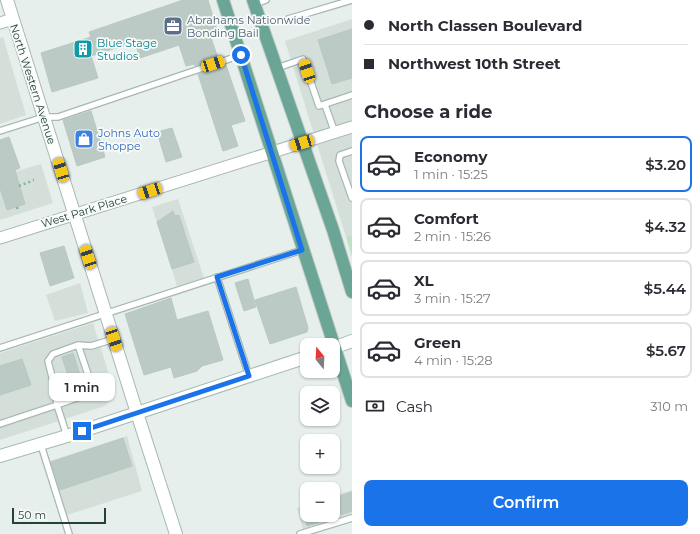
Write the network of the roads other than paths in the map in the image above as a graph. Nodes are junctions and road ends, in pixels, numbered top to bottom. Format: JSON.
{"nodes":[{"id":1,"x":7,"y":0,"type":"edge"},
{"id":2,"x":223,"y":0,"type":"edge"},
{"id":3,"x":350,"y":0,"type":"edge"},
{"id":4,"x":258,"y":1,"type":"edge"},
{"id":5,"x":13,"y":19,"type":"junction"},
{"id":6,"x":288,"y":19,"type":"dead end"},
{"id":7,"x":0,"y":22,"type":"edge"},
{"id":8,"x":241,"y":55,"type":"junction"},
{"id":9,"x":276,"y":68,"type":"junction"},
{"id":10,"x":352,"y":95,"type":"edge"},
{"id":11,"x":325,"y":104,"type":"junction"},
{"id":12,"x":44,"y":117,"type":"junction"},
{"id":13,"x":352,"y":127,"type":"edge"},
{"id":14,"x":0,"y":131,"type":"edge"},
{"id":15,"x":335,"y":133,"type":"junction"},
{"id":16,"x":302,"y":143,"type":"junction"},
{"id":17,"x":352,"y":151,"type":"edge"},
{"id":18,"x":272,"y":152,"type":"junction"},
{"id":19,"x":352,"y":198,"type":"edge"},
{"id":20,"x":74,"y":214,"type":"junction"},
{"id":21,"x":0,"y":238,"type":"edge"},
{"id":22,"x":302,"y":250,"type":"junction"},
{"id":23,"x":217,"y":277,"type":"junction"},
{"id":24,"x":352,"y":292,"type":"edge"},
{"id":25,"x":106,"y":314,"type":"junction"},
{"id":26,"x":331,"y":338,"type":"edge"},
{"id":27,"x":114,"y":339,"type":"junction"},
{"id":28,"x":352,"y":341,"type":"edge"},
{"id":29,"x":78,"y":346,"type":"junction"},
{"id":30,"x":340,"y":346,"type":"edge"},
{"id":31,"x":0,"y":348,"type":"edge"},
{"id":32,"x":300,"y":359,"type":"edge"},
{"id":33,"x":340,"y":366,"type":"edge"},
{"id":34,"x":249,"y":376,"type":"junction"},
{"id":35,"x":352,"y":401,"type":"edge"},
{"id":36,"x":57,"y":405,"type":"junction"},
{"id":37,"x":137,"y":413,"type":"junction"},
{"id":38,"x":0,"y":424,"type":"edge"},
{"id":39,"x":67,"y":436,"type":"junction"},
{"id":40,"x":41,"y":445,"type":"junction"},
{"id":41,"x":0,"y":456,"type":"edge"},
{"id":42,"x":352,"y":518,"type":"edge"},
{"id":43,"x":69,"y":534,"type":"edge"},
{"id":44,"x":176,"y":534,"type":"edge"},
{"id":45,"x":300,"y":534,"type":"edge"}],
"edges":[{"from":1,"to":5,"type":"main road","name":"North Western Avenue"},
{"from":2,"to":8,"type":"main road"},
{"from":3,"to":6,"type":"lane"},
{"from":4,"to":9,"type":"main road"},
{"from":5,"to":7,"type":"street"},
{"from":5,"to":12,"type":"main road","name":"North Western Avenue"},
{"from":8,"to":12,"type":"lane"},
{"from":8,"to":18,"type":"main road"},
{"from":9,"to":11,"type":"lane"},
{"from":9,"to":16,"type":"main road"},
{"from":10,"to":11,"type":"lane"},
{"from":11,"to":15,"type":"lane"},
{"from":12,"to":14,"type":"lane"},
{"from":12,"to":20,"type":"main road","name":"North Western Avenue"},
{"from":13,"to":15,"type":"street","name":"West Park Place"},
{"from":15,"to":16,"type":"street","name":"West Park Place"},
{"from":16,"to":18,"type":"street","name":"West Park Place"},
{"from":16,"to":24,"type":"main road"},
{"from":17,"to":19,"type":"lane"},
{"from":18,"to":20,"type":"street","name":"West Park Place"},
{"from":18,"to":22,"type":"main road"},
{"from":20,"to":21,"type":"street","name":"West Park Place"},
{"from":20,"to":25,"type":"main road","name":"North Western Avenue"},
{"from":22,"to":23,"type":"lane"},
{"from":22,"to":26,"type":"main road"},
{"from":23,"to":25,"type":"lane"},
{"from":23,"to":34,"type":"lane"},
{"from":25,"to":27,"type":"main road","name":"North Western Avenue"},
{"from":25,"to":31,"type":"lane"},
{"from":27,"to":29,"type":"lane"},
{"from":27,"to":37,"type":"main road","name":"North Western Avenue"},
{"from":28,"to":30,"type":"main road"},
{"from":29,"to":36,"type":"lane"},
{"from":29,"to":36,"type":"lane"},
{"from":32,"to":34,"type":"main road"},
{"from":33,"to":35,"type":"main road"},
{"from":34,"to":37,"type":"main road"},
{"from":36,"to":38,"type":"lane"},
{"from":36,"to":39,"type":"lane"},
{"from":37,"to":39,"type":"main road"},
{"from":37,"to":44,"type":"main road","name":"North Western Avenue"},
{"from":39,"to":40,"type":"main road"},
{"from":40,"to":41,"type":"main road"},
{"from":40,"to":43,"type":"lane"},
{"from":42,"to":45,"type":"lane"}]}
